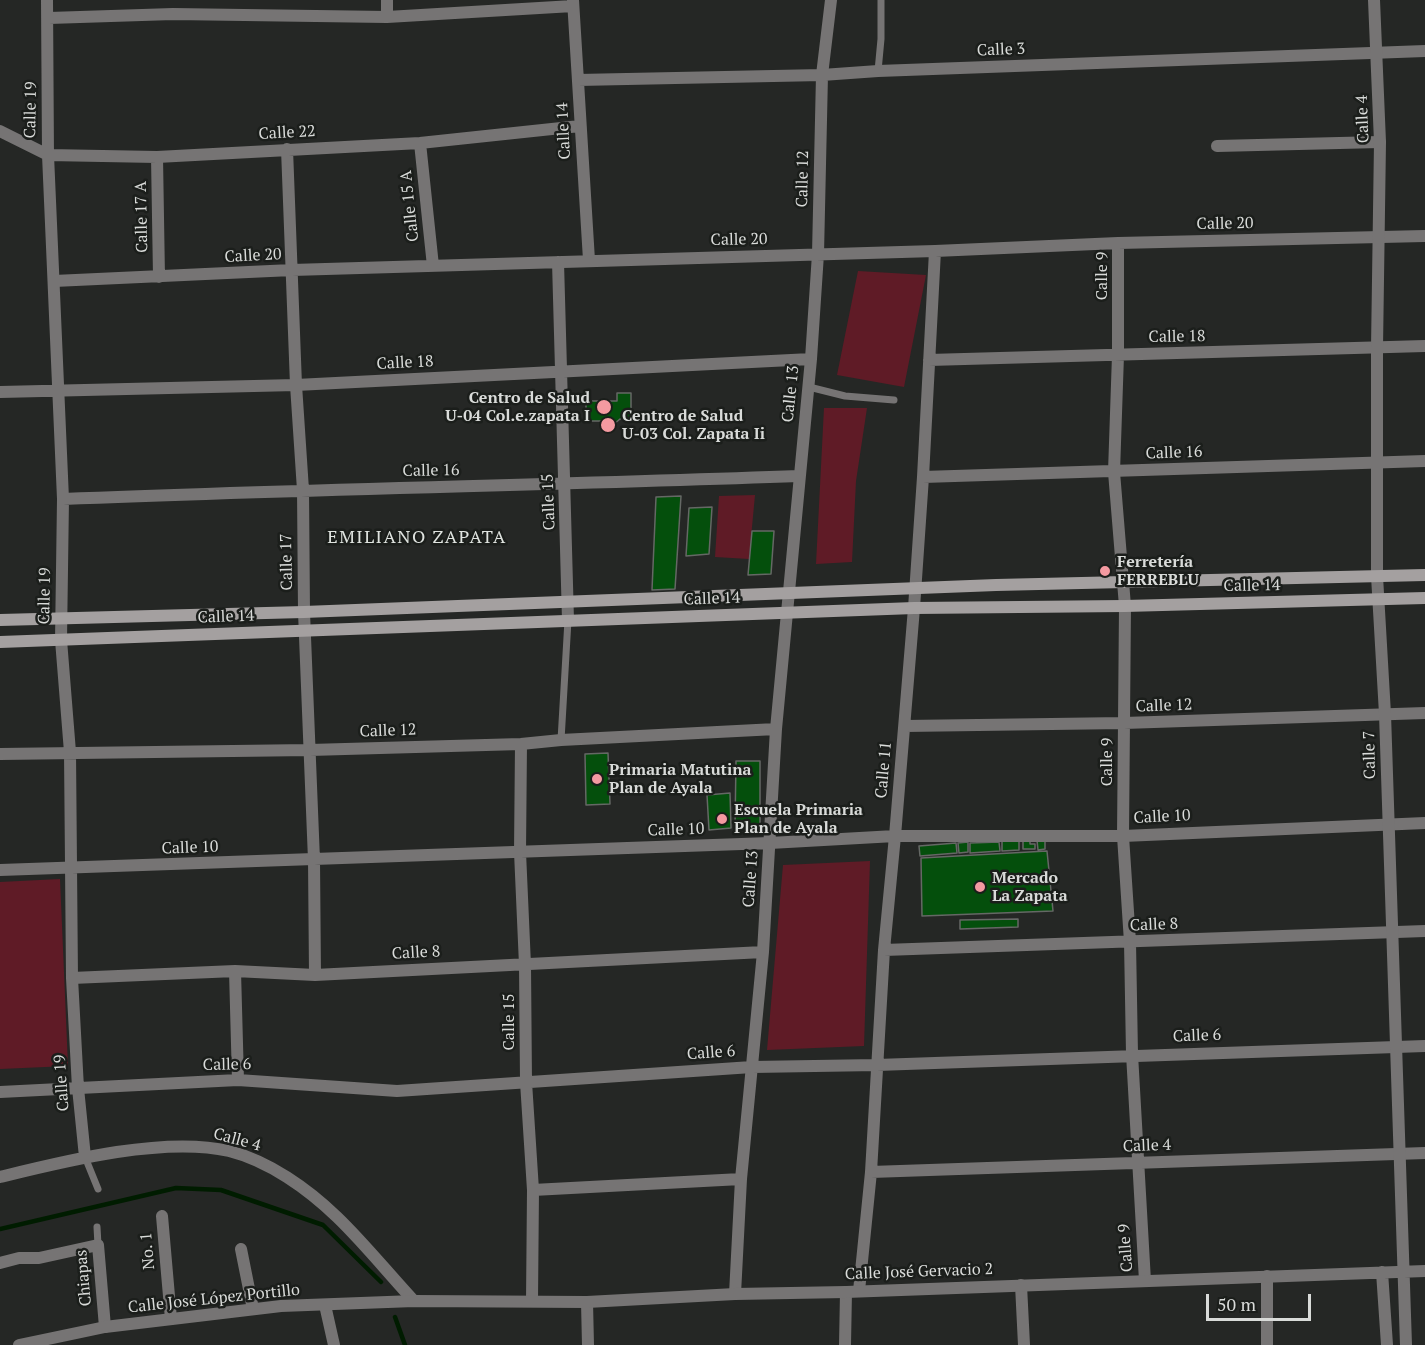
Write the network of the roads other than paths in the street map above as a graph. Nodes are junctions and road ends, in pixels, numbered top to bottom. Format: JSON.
{"nodes":[{"id":1,"x":47,"y":0,"type":"edge"},
{"id":2,"x":172,"y":0,"type":"edge"},
{"id":3,"x":281,"y":0,"type":"edge"},
{"id":4,"x":387,"y":0,"type":"edge"},
{"id":5,"x":831,"y":0,"type":"edge"},
{"id":6,"x":881,"y":0,"type":"edge"},
{"id":7,"x":1374,"y":0,"type":"edge"},
{"id":8,"x":573,"y":3,"type":"edge"},
{"id":9,"x":173,"y":14,"type":"junction"},
{"id":10,"x":282,"y":14,"type":"junction"},
{"id":11,"x":387,"y":17,"type":"junction"},
{"id":12,"x":49,"y":18,"type":"junction"},
{"id":13,"x":1425,"y":51,"type":"edge"},
{"id":14,"x":1377,"y":53,"type":"junction"},
{"id":15,"x":878,"y":71,"type":"junction"},
{"id":16,"x":822,"y":75,"type":"junction"},
{"id":17,"x":578,"y":80,"type":"junction"},
{"id":18,"x":580,"y":126,"type":"junction"},
{"id":19,"x":0,"y":131,"type":"edge"},
{"id":20,"x":1380,"y":142,"type":"junction"},
{"id":21,"x":420,"y":143,"type":"junction"},
{"id":22,"x":1217,"y":146,"type":"dead end"},
{"id":23,"x":287,"y":149,"type":"junction"},
{"id":24,"x":48,"y":155,"type":"junction"},
{"id":25,"x":157,"y":157,"type":"junction"},
{"id":26,"x":1425,"y":236,"type":"edge"},
{"id":27,"x":1379,"y":238,"type":"junction"},
{"id":28,"x":1118,"y":243,"type":"junction"},
{"id":29,"x":935,"y":251,"type":"junction"},
{"id":30,"x":818,"y":254,"type":"junction"},
{"id":31,"x":589,"y":260,"type":"junction"},
{"id":32,"x":558,"y":262,"type":"junction"},
{"id":33,"x":433,"y":266,"type":"junction"},
{"id":34,"x":292,"y":270,"type":"junction"},
{"id":35,"x":159,"y":277,"type":"junction"},
{"id":36,"x":54,"y":281,"type":"junction"},
{"id":37,"x":1425,"y":346,"type":"edge"},
{"id":38,"x":1377,"y":348,"type":"junction"},
{"id":39,"x":1118,"y":355,"type":"junction"},
{"id":40,"x":811,"y":359,"type":"junction"},
{"id":41,"x":929,"y":360,"type":"junction"},
{"id":42,"x":561,"y":371,"type":"junction"},
{"id":43,"x":296,"y":385,"type":"junction"},
{"id":44,"x":809,"y":387,"type":"junction"},
{"id":45,"x":59,"y":391,"type":"junction"},
{"id":46,"x":0,"y":392,"type":"edge"},
{"id":47,"x":894,"y":400,"type":"dead end"},
{"id":48,"x":1425,"y":461,"type":"edge"},
{"id":49,"x":1376,"y":463,"type":"junction"},
{"id":50,"x":1114,"y":472,"type":"junction"},
{"id":51,"x":799,"y":476,"type":"junction"},
{"id":52,"x":923,"y":477,"type":"junction"},
{"id":53,"x":565,"y":485,"type":"junction"},
{"id":54,"x":303,"y":489,"type":"junction"},
{"id":55,"x":63,"y":499,"type":"junction"},
{"id":56,"x":1425,"y":575,"type":"edge"},
{"id":57,"x":1377,"y":576,"type":"junction"},
{"id":58,"x":1123,"y":583,"type":"junction"},
{"id":59,"x":915,"y":589,"type":"junction"},
{"id":60,"x":787,"y":594,"type":"junction"},
{"id":61,"x":1425,"y":598,"type":"edge"},
{"id":62,"x":1378,"y":600,"type":"junction"},
{"id":63,"x":568,"y":602,"type":"junction"},
{"id":64,"x":1125,"y":606,"type":"junction"},
{"id":65,"x":914,"y":608,"type":"junction"},
{"id":66,"x":304,"y":612,"type":"junction"},
{"id":67,"x":786,"y":613,"type":"junction"},
{"id":68,"x":61,"y":619,"type":"junction"},
{"id":69,"x":0,"y":620,"type":"edge"},
{"id":70,"x":568,"y":620,"type":"junction"},
{"id":71,"x":305,"y":631,"type":"junction"},
{"id":72,"x":61,"y":640,"type":"junction"},
{"id":73,"x":0,"y":642,"type":"edge"},
{"id":74,"x":1425,"y":713,"type":"edge"},
{"id":75,"x":1385,"y":714,"type":"junction"},
{"id":76,"x":1124,"y":723,"type":"junction"},
{"id":77,"x":905,"y":726,"type":"junction"},
{"id":78,"x":776,"y":729,"type":"junction"},
{"id":79,"x":561,"y":740,"type":"junction"},
{"id":80,"x":521,"y":744,"type":"junction"},
{"id":81,"x":310,"y":750,"type":"junction"},
{"id":82,"x":70,"y":752,"type":"junction"},
{"id":83,"x":0,"y":753,"type":"edge"},
{"id":84,"x":1425,"y":823,"type":"edge"},
{"id":85,"x":1388,"y":824,"type":"junction"},
{"id":86,"x":895,"y":836,"type":"junction"},
{"id":87,"x":1123,"y":836,"type":"junction"},
{"id":88,"x":770,"y":843,"type":"junction"},
{"id":89,"x":520,"y":852,"type":"junction"},
{"id":90,"x":314,"y":860,"type":"junction"},
{"id":91,"x":70,"y":868,"type":"junction"},
{"id":92,"x":0,"y":870,"type":"edge"},
{"id":93,"x":1391,"y":932,"type":"junction"},
{"id":94,"x":1425,"y":932,"type":"edge"},
{"id":95,"x":1130,"y":942,"type":"junction"},
{"id":96,"x":884,"y":950,"type":"junction"},
{"id":97,"x":763,"y":952,"type":"junction"},
{"id":98,"x":525,"y":965,"type":"junction"},
{"id":99,"x":235,"y":971,"type":"junction"},
{"id":100,"x":315,"y":975,"type":"junction"},
{"id":101,"x":72,"y":978,"type":"junction"},
{"id":102,"x":1395,"y":1046,"type":"junction"},
{"id":103,"x":1425,"y":1046,"type":"edge"},
{"id":104,"x":1132,"y":1054,"type":"junction"},
{"id":105,"x":877,"y":1065,"type":"junction"},
{"id":106,"x":752,"y":1067,"type":"junction"},
{"id":107,"x":238,"y":1080,"type":"junction"},
{"id":108,"x":526,"y":1082,"type":"junction"},
{"id":109,"x":78,"y":1088,"type":"junction"},
{"id":110,"x":0,"y":1092,"type":"edge"},
{"id":111,"x":1425,"y":1153,"type":"edge"},
{"id":112,"x":1399,"y":1154,"type":"junction"},
{"id":113,"x":85,"y":1158,"type":"junction"},
{"id":114,"x":1137,"y":1162,"type":"junction"},
{"id":115,"x":870,"y":1172,"type":"junction"},
{"id":116,"x":0,"y":1177,"type":"edge"},
{"id":117,"x":741,"y":1179,"type":"junction"},
{"id":118,"x":98,"y":1189,"type":"dead end"},
{"id":119,"x":533,"y":1190,"type":"junction"},
{"id":120,"x":162,"y":1216,"type":"dead end"},
{"id":121,"x":96,"y":1227,"type":"dead end"},
{"id":122,"x":98,"y":1245,"type":"junction"},
{"id":123,"x":241,"y":1249,"type":"dead end"},
{"id":124,"x":0,"y":1263,"type":"edge"},
{"id":125,"x":1405,"y":1271,"type":"junction"},
{"id":126,"x":1425,"y":1271,"type":"edge"},
{"id":127,"x":1382,"y":1272,"type":"junction"},
{"id":128,"x":1267,"y":1276,"type":"junction"},
{"id":129,"x":1145,"y":1281,"type":"junction"},
{"id":130,"x":1022,"y":1285,"type":"junction"},
{"id":131,"x":859,"y":1291,"type":"junction"},
{"id":132,"x":846,"y":1292,"type":"junction"},
{"id":133,"x":735,"y":1293,"type":"junction"},
{"id":134,"x":414,"y":1301,"type":"junction"},
{"id":135,"x":532,"y":1301,"type":"junction"},
{"id":136,"x":587,"y":1302,"type":"junction"},
{"id":137,"x":326,"y":1305,"type":"junction"},
{"id":138,"x":253,"y":1309,"type":"junction"},
{"id":139,"x":171,"y":1319,"type":"junction"},
{"id":140,"x":105,"y":1327,"type":"junction"},
{"id":141,"x":21,"y":1345,"type":"edge"},
{"id":142,"x":334,"y":1345,"type":"edge"},
{"id":143,"x":588,"y":1345,"type":"edge"},
{"id":144,"x":845,"y":1345,"type":"edge"},
{"id":145,"x":1024,"y":1345,"type":"edge"},
{"id":146,"x":1267,"y":1345,"type":"edge"},
{"id":147,"x":1387,"y":1345,"type":"edge"},
{"id":148,"x":1406,"y":1345,"type":"edge"}],
"edges":[{"from":1,"to":12,"type":"street","name":"Calle 19"},
{"from":2,"to":9,"type":"street"},
{"from":3,"to":10,"type":"street"},
{"from":4,"to":11,"type":"street"},
{"from":5,"to":16,"type":"street","name":"Calle 12"},
{"from":6,"to":15,"type":"lane"},
{"from":7,"to":14,"type":"street","name":"Calle 4"},
{"from":8,"to":11,"type":"street"},
{"from":8,"to":17,"type":"street","name":"Calle 14"},
{"from":9,"to":10,"type":"street"},
{"from":9,"to":12,"type":"street"},
{"from":10,"to":11,"type":"street"},
{"from":12,"to":24,"type":"street","name":"Calle 19"},
{"from":13,"to":14,"type":"street","name":"Calle 3"},
{"from":14,"to":15,"type":"street","name":"Calle 3"},
{"from":14,"to":20,"type":"street","name":"Calle 4"},
{"from":15,"to":16,"type":"street","name":"Calle 3"},
{"from":16,"to":17,"type":"street","name":"Calle 3"},
{"from":16,"to":30,"type":"street","name":"Calle 12"},
{"from":17,"to":18,"type":"street","name":"Calle 14"},
{"from":18,"to":21,"type":"street","name":"Calle 22"},
{"from":18,"to":31,"type":"street","name":"Calle 14"},
{"from":19,"to":24,"type":"street","name":"Calle 22"},
{"from":20,"to":22,"type":"street"},
{"from":20,"to":27,"type":"street","name":"Calle 4"},
{"from":21,"to":23,"type":"street","name":"Calle 22"},
{"from":21,"to":33,"type":"street","name":"Calle 15 A"},
{"from":23,"to":25,"type":"street","name":"Calle 22"},
{"from":23,"to":34,"type":"street","name":"Calle 17"},
{"from":24,"to":25,"type":"street","name":"Calle 22"},
{"from":24,"to":36,"type":"street","name":"Calle 19"},
{"from":25,"to":35,"type":"street","name":"Calle 17 A"},
{"from":26,"to":27,"type":"street","name":"Calle 20"},
{"from":27,"to":28,"type":"street","name":"Calle 20"},
{"from":27,"to":38,"type":"street","name":"Calle 7"},
{"from":28,"to":29,"type":"street","name":"Calle 20"},
{"from":28,"to":39,"type":"street","name":"Calle 9"},
{"from":29,"to":30,"type":"street","name":"Calle 20"},
{"from":29,"to":41,"type":"street","name":"Calle 11"},
{"from":30,"to":31,"type":"street","name":"Calle 20"},
{"from":30,"to":40,"type":"street","name":"Calle 12"},
{"from":31,"to":32,"type":"street","name":"Calle 20"},
{"from":32,"to":33,"type":"street","name":"Calle 20"},
{"from":32,"to":42,"type":"street","name":"Calle 15"},
{"from":33,"to":34,"type":"street","name":"Calle 20"},
{"from":34,"to":35,"type":"street","name":"Calle 20"},
{"from":34,"to":43,"type":"street","name":"Calle 17"},
{"from":35,"to":36,"type":"street","name":"Calle 20"},
{"from":36,"to":45,"type":"street","name":"Calle 19"},
{"from":37,"to":38,"type":"street","name":"Calle 18"},
{"from":38,"to":39,"type":"street","name":"Calle 18"},
{"from":38,"to":49,"type":"street","name":"Calle 7"},
{"from":39,"to":41,"type":"street","name":"Calle 18"},
{"from":39,"to":50,"type":"street","name":"Calle 9"},
{"from":40,"to":42,"type":"street","name":"Calle 18"},
{"from":40,"to":44,"type":"street","name":"Calle 13"},
{"from":41,"to":52,"type":"street","name":"Calle 11"},
{"from":42,"to":43,"type":"street","name":"Calle 18"},
{"from":42,"to":53,"type":"street","name":"Calle 15"},
{"from":43,"to":45,"type":"street","name":"Calle 18"},
{"from":43,"to":54,"type":"street","name":"Calle 17"},
{"from":44,"to":47,"type":"lane"},
{"from":44,"to":51,"type":"street","name":"Calle 13"},
{"from":45,"to":46,"type":"street","name":"Calle 18"},
{"from":45,"to":55,"type":"street","name":"Calle 19"},
{"from":48,"to":49,"type":"street","name":"Calle 16"},
{"from":49,"to":50,"type":"street","name":"Calle 16"},
{"from":49,"to":57,"type":"street","name":"Calle 7"},
{"from":50,"to":52,"type":"street","name":"Calle 16"},
{"from":50,"to":58,"type":"street","name":"Calle 9"},
{"from":51,"to":53,"type":"street","name":"Calle 16"},
{"from":51,"to":60,"type":"street","name":"Calle 13"},
{"from":52,"to":59,"type":"street","name":"Calle 11"},
{"from":53,"to":54,"type":"street","name":"Calle 16"},
{"from":53,"to":63,"type":"street","name":"Calle 15"},
{"from":54,"to":55,"type":"street","name":"Calle 16"},
{"from":54,"to":66,"type":"street","name":"Calle 17"},
{"from":55,"to":68,"type":"street","name":"Calle 19"},
{"from":56,"to":57,"type":"main road","name":"Calle 14"},
{"from":57,"to":58,"type":"main road","name":"Calle 14"},
{"from":57,"to":62,"type":"street","name":"Calle 7"},
{"from":58,"to":59,"type":"main road","name":"Calle 14"},
{"from":58,"to":64,"type":"street","name":"Calle 9"},
{"from":59,"to":60,"type":"main road","name":"Calle 14"},
{"from":59,"to":65,"type":"street","name":"Calle 11"},
{"from":60,"to":63,"type":"main road","name":"Calle 14"},
{"from":60,"to":67,"type":"street","name":"Calle 13"},
{"from":61,"to":62,"type":"main road","name":"Calle 14"},
{"from":62,"to":64,"type":"main road","name":"Calle 14"},
{"from":62,"to":75,"type":"street","name":"Calle 7"},
{"from":63,"to":66,"type":"main road","name":"Calle 14"},
{"from":63,"to":70,"type":"street","name":"Calle 15"},
{"from":64,"to":65,"type":"main road","name":"Calle 14"},
{"from":64,"to":76,"type":"street","name":"Calle 9"},
{"from":65,"to":67,"type":"main road","name":"Calle 14"},
{"from":65,"to":77,"type":"street","name":"Calle 11"},
{"from":66,"to":68,"type":"main road","name":"Calle 14"},
{"from":66,"to":71,"type":"street","name":"Calle 17"},
{"from":67,"to":70,"type":"main road","name":"Calle 14"},
{"from":67,"to":78,"type":"street","name":"Calle 13"},
{"from":68,"to":69,"type":"main road","name":"Calle 14"},
{"from":68,"to":72,"type":"street","name":"Calle 19"},
{"from":70,"to":71,"type":"main road","name":"Calle 14"},
{"from":70,"to":79,"type":"lane","name":"Calle 15"},
{"from":71,"to":72,"type":"main road","name":"Calle 14"},
{"from":71,"to":81,"type":"street","name":"Calle 17"},
{"from":72,"to":73,"type":"main road","name":"Calle 14"},
{"from":72,"to":82,"type":"street","name":"Calle 19"},
{"from":74,"to":75,"type":"street","name":"Calle 12"},
{"from":75,"to":76,"type":"street","name":"Calle 12"},
{"from":75,"to":85,"type":"street","name":"Calle 7"},
{"from":76,"to":77,"type":"street","name":"Calle 12"},
{"from":76,"to":87,"type":"street","name":"Calle 9"},
{"from":77,"to":86,"type":"street","name":"Calle 11"},
{"from":78,"to":79,"type":"street","name":"Calle 12"},
{"from":78,"to":88,"type":"street","name":"Calle 13"},
{"from":79,"to":80,"type":"street","name":"Calle 12"},
{"from":80,"to":81,"type":"street","name":"Calle 12"},
{"from":80,"to":89,"type":"street","name":"Calle 15"},
{"from":81,"to":82,"type":"street","name":"Calle 12"},
{"from":81,"to":90,"type":"street","name":"Calle 17"},
{"from":82,"to":83,"type":"street","name":"Calle 12"},
{"from":82,"to":91,"type":"street","name":"Calle 19"},
{"from":84,"to":85,"type":"street","name":"Calle 10"},
{"from":85,"to":87,"type":"street","name":"Calle 10"},
{"from":85,"to":93,"type":"street","name":"Calle 7"},
{"from":86,"to":87,"type":"street","name":"Calle 10"},
{"from":86,"to":88,"type":"street","name":"Calle 10"},
{"from":86,"to":96,"type":"street","name":"Calle 11"},
{"from":87,"to":95,"type":"street","name":"Calle 9"},
{"from":88,"to":89,"type":"street","name":"Calle 10"},
{"from":88,"to":97,"type":"street","name":"Calle 13"},
{"from":89,"to":90,"type":"street","name":"Calle 10"},
{"from":89,"to":98,"type":"street","name":"Calle 15"},
{"from":90,"to":91,"type":"street","name":"Calle 10"},
{"from":90,"to":100,"type":"street","name":"Calle 17"},
{"from":91,"to":92,"type":"street","name":"Calle 10"},
{"from":91,"to":101,"type":"street","name":"Calle 19"},
{"from":93,"to":94,"type":"street","name":"Calle 8"},
{"from":93,"to":95,"type":"street","name":"Calle 8"},
{"from":93,"to":102,"type":"street","name":"Calle 7"},
{"from":95,"to":96,"type":"street","name":"Calle 8"},
{"from":95,"to":104,"type":"street","name":"Calle 9"},
{"from":96,"to":105,"type":"street","name":"Calle 11"},
{"from":97,"to":98,"type":"street","name":"Calle 8"},
{"from":97,"to":106,"type":"street","name":"Calle 13"},
{"from":98,"to":100,"type":"street","name":"Calle 8"},
{"from":98,"to":108,"type":"street","name":"Calle 15"},
{"from":99,"to":100,"type":"street","name":"Calle 8"},
{"from":99,"to":101,"type":"street","name":"Calle 8"},
{"from":99,"to":107,"type":"street"},
{"from":101,"to":109,"type":"street","name":"Calle 19"},
{"from":102,"to":103,"type":"street","name":"Calle 6"},
{"from":102,"to":104,"type":"street","name":"Calle 6"},
{"from":102,"to":112,"type":"street","name":"Calle 7"},
{"from":104,"to":105,"type":"street","name":"Calle 6"},
{"from":104,"to":114,"type":"street","name":"Calle 9"},
{"from":105,"to":106,"type":"street","name":"Calle 6"},
{"from":105,"to":115,"type":"street","name":"Calle 11"},
{"from":106,"to":108,"type":"street","name":"Calle 6"},
{"from":106,"to":117,"type":"street","name":"Calle 13"},
{"from":107,"to":108,"type":"street","name":"Calle 6"},
{"from":107,"to":109,"type":"street","name":"Calle 6"},
{"from":108,"to":119,"type":"street","name":"Calle 15"},
{"from":109,"to":110,"type":"street","name":"Calle 6"},
{"from":109,"to":113,"type":"street","name":"Calle 19"},
{"from":111,"to":112,"type":"street","name":"Calle 4"},
{"from":112,"to":114,"type":"street","name":"Calle 4"},
{"from":112,"to":125,"type":"street","name":"Calle 7"},
{"from":113,"to":116,"type":"street","name":"Calle 4"},
{"from":113,"to":118,"type":"lane","name":"Calle 19"},
{"from":113,"to":134,"type":"street","name":"Calle 4"},
{"from":114,"to":115,"type":"street","name":"Calle 4"},
{"from":114,"to":129,"type":"street","name":"Calle 9"},
{"from":115,"to":131,"type":"street","name":"Calle 11"},
{"from":117,"to":119,"type":"street"},
{"from":117,"to":133,"type":"street","name":"Calle 13"},
{"from":119,"to":135,"type":"street","name":"Calle 15"},
{"from":120,"to":139,"type":"street","name":"No. 1"},
{"from":121,"to":122,"type":"lane","name":"Chiapas"},
{"from":122,"to":124,"type":"street"},
{"from":122,"to":140,"type":"street","name":"Chiapas"},
{"from":123,"to":138,"type":"street"},
{"from":125,"to":126,"type":"street","name":"Calle José Gervacio 2"},
{"from":125,"to":127,"type":"street","name":"Calle José Gervacio 2"},
{"from":125,"to":148,"type":"street","name":"Calle 7"},
{"from":127,"to":128,"type":"street","name":"Calle José Gervacio 2"},
{"from":127,"to":147,"type":"street"},
{"from":128,"to":129,"type":"street","name":"Calle José Gervacio 2"},
{"from":128,"to":146,"type":"street"},
{"from":129,"to":130,"type":"street","name":"Calle José Gervacio 2"},
{"from":130,"to":131,"type":"street","name":"Calle José Gervacio 2"},
{"from":130,"to":145,"type":"street"},
{"from":131,"to":132,"type":"street","name":"Calle José Gervacio 2"},
{"from":132,"to":133,"type":"street","name":"Calle José Gervacio 2"},
{"from":132,"to":144,"type":"street"},
{"from":133,"to":136,"type":"street","name":"Calle José Gervacio 2"},
{"from":134,"to":135,"type":"street","name":"Calle José Gervacio 2"},
{"from":134,"to":137,"type":"street","name":"Calle José López Portillo"},
{"from":135,"to":136,"type":"street","name":"Calle José Gervacio 2"},
{"from":136,"to":143,"type":"street"},
{"from":137,"to":138,"type":"street","name":"Calle José López Portillo"},
{"from":137,"to":142,"type":"street"},
{"from":138,"to":139,"type":"street","name":"Calle José López Portillo"},
{"from":139,"to":140,"type":"street","name":"Calle José López Portillo"},
{"from":140,"to":141,"type":"street","name":"Calle José López Portillo"}]}
